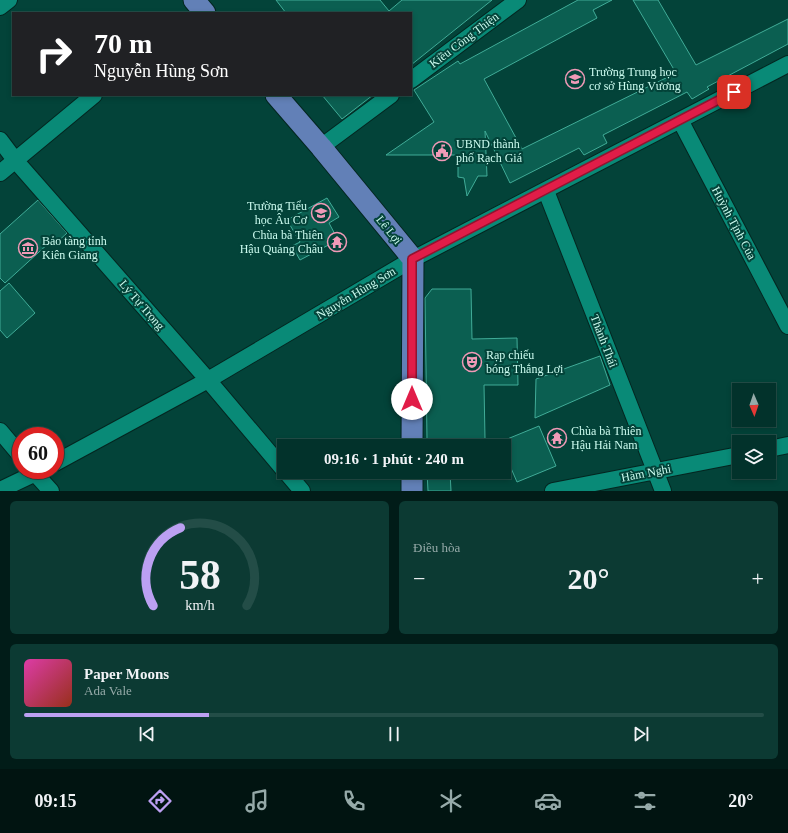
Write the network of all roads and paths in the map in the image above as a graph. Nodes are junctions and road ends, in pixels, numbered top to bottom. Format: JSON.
{"nodes":[{"id":1,"x":9,"y":0,"type":"edge"},
{"id":2,"x":518,"y":0,"type":"edge"},
{"id":3,"x":0,"y":8,"type":"edge"},
{"id":4,"x":788,"y":64,"type":"edge"},
{"id":5,"x":412,"y":79,"type":"edge"},
{"id":6,"x":93,"y":96,"type":"edge"},
{"id":7,"x":277,"y":96,"type":"edge"},
{"id":8,"x":390,"y":96,"type":"edge"},
{"id":9,"x":680,"y":120,"type":"junction"},
{"id":10,"x":0,"y":140,"type":"edge"},
{"id":11,"x":322,"y":147,"type":"junction"},
{"id":12,"x":15,"y":160,"type":"junction"},
{"id":13,"x":0,"y":172,"type":"edge"},
{"id":14,"x":546,"y":191,"type":"junction"},
{"id":15,"x":412,"y":259,"type":"junction"},
{"id":16,"x":788,"y":326,"type":"edge"},
{"id":17,"x":208,"y":380,"type":"junction"},
{"id":18,"x":0,"y":431,"type":"edge"},
{"id":19,"x":412,"y":439,"type":"edge"},
{"id":20,"x":12,"y":445,"type":"edge"},
{"id":21,"x":788,"y":445,"type":"edge"},
{"id":22,"x":776,"y":447,"type":"edge"},
{"id":23,"x":732,"y":456,"type":"edge"},
{"id":24,"x":64,"y":458,"type":"edge"},
{"id":25,"x":277,"y":462,"type":"edge"},
{"id":26,"x":656,"y":472,"type":"junction"},
{"id":27,"x":21,"y":479,"type":"edge"},
{"id":28,"x":43,"y":479,"type":"edge"},
{"id":29,"x":292,"y":479,"type":"edge"},
{"id":30,"x":412,"y":479,"type":"edge"},
{"id":31,"x":0,"y":490,"type":"edge"},
{"id":32,"x":51,"y":491,"type":"edge"},
{"id":33,"x":302,"y":491,"type":"edge"},
{"id":34,"x":412,"y":491,"type":"edge"},
{"id":35,"x":553,"y":491,"type":"edge"},
{"id":36,"x":663,"y":491,"type":"edge"}],
"edges":[{"from":1,"to":3,"type":"street"},
{"from":2,"to":5,"type":"street","name":"Kiều Công Thiện"},
{"from":4,"to":9,"type":"street","name":"Nguyễn Hùng Sơn"},
{"from":6,"to":12,"type":"street"},
{"from":7,"to":11,"type":"main road","name":"Lê Lợi"},
{"from":8,"to":11,"type":"street"},
{"from":9,"to":14,"type":"street","name":"Nguyễn Hùng Sơn"},
{"from":9,"to":16,"type":"street","name":"Huỳnh Tịnh Của"},
{"from":10,"to":12,"type":"street","name":"Lý Tự Trọng"},
{"from":11,"to":15,"type":"main road","name":"Lê Lợi"},
{"from":12,"to":13,"type":"street"},
{"from":12,"to":17,"type":"street","name":"Lý Tự Trọng"},
{"from":14,"to":15,"type":"street","name":"Nguyễn Hùng Sơn"},
{"from":14,"to":26,"type":"street","name":"Thành Thái"},
{"from":15,"to":17,"type":"street","name":"Nguyễn Hùng Sơn"},
{"from":15,"to":19,"type":"main road"},
{"from":17,"to":24,"type":"street","name":"Nguyễn Hùng Sơn"},
{"from":17,"to":25,"type":"street","name":"Lý Tự Trọng"},
{"from":18,"to":20,"type":"street"},
{"from":21,"to":22,"type":"street"},
{"from":23,"to":26,"type":"street","name":"Hàm Nghi"},
{"from":26,"to":35,"type":"street","name":"Hàm Nghi"},
{"from":26,"to":36,"type":"street","name":"Thành Thái"},
{"from":27,"to":31,"type":"street"},
{"from":28,"to":32,"type":"street"},
{"from":29,"to":33,"type":"street","name":"Lý Tự Trọng"},
{"from":30,"to":34,"type":"main road"}]}
